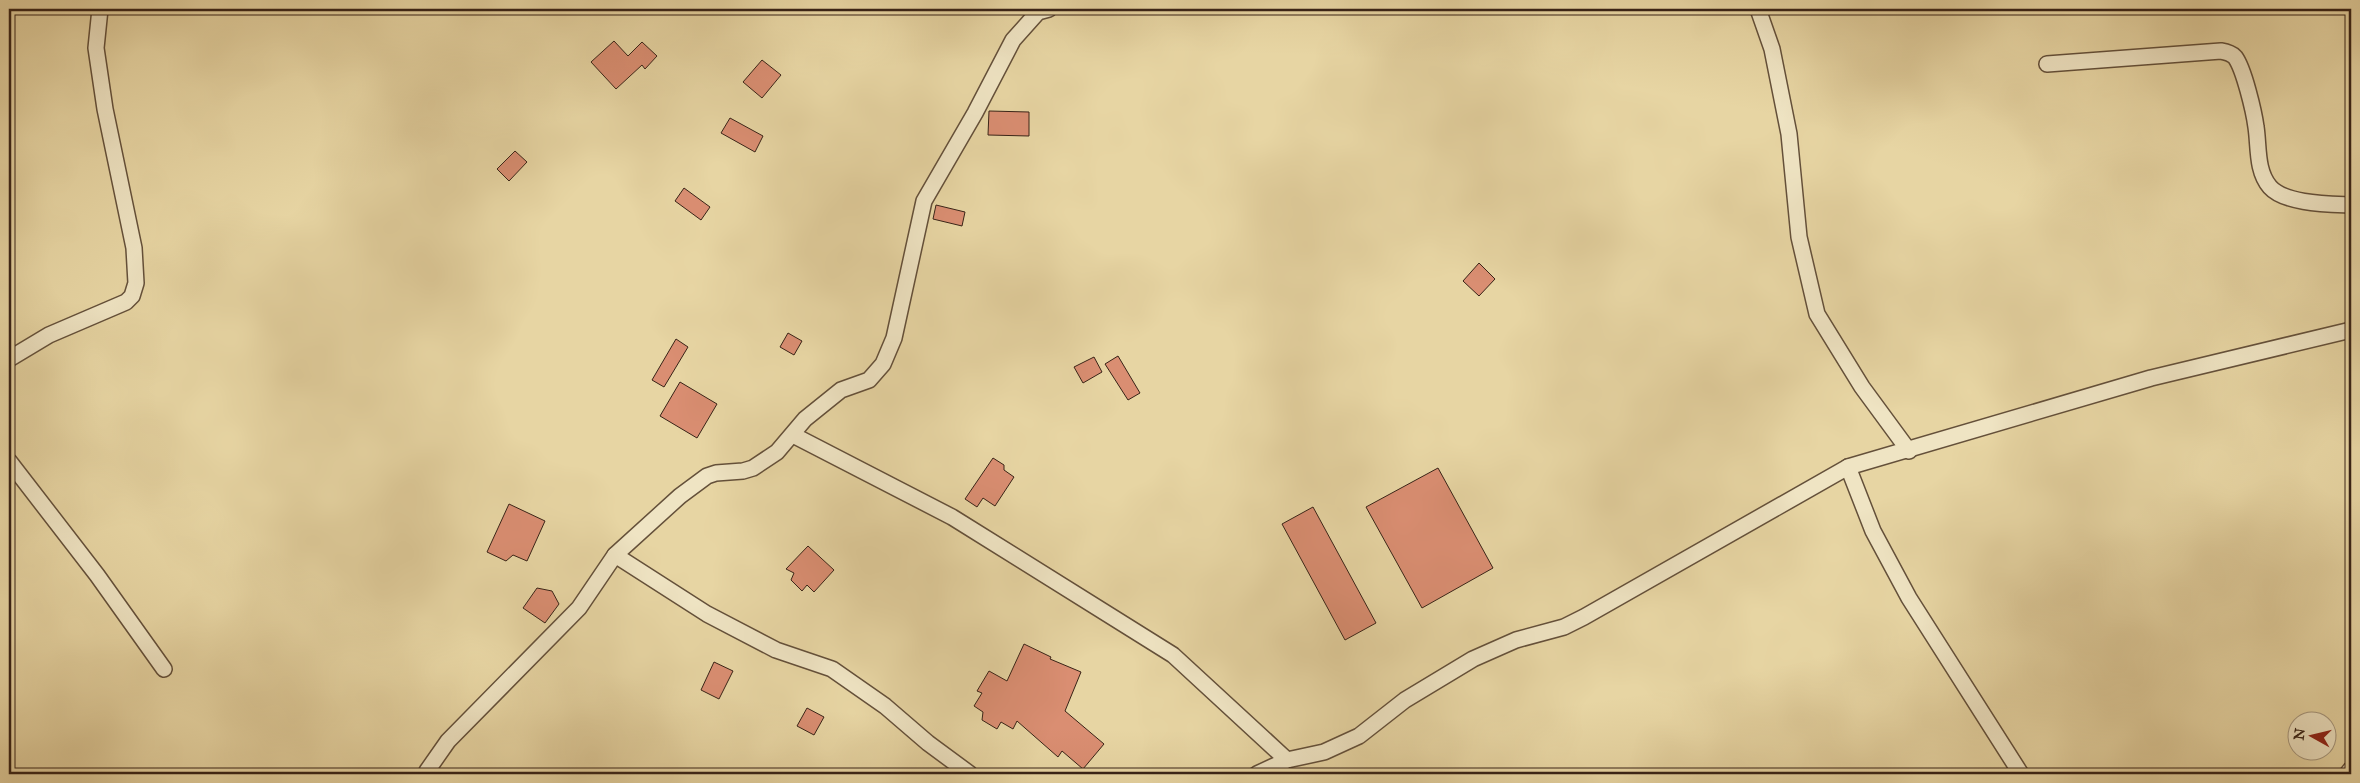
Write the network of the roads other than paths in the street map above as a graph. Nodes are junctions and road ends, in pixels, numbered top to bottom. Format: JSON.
{"nodes":[{"id":1,"x":100,"y":9,"type":"edge"},
{"id":2,"x":1048,"y":9,"type":"edge"},
{"id":3,"x":1758,"y":9,"type":"edge"},
{"id":4,"x":2047,"y":64,"type":"dead end"},
{"id":5,"x":2351,"y":205,"type":"edge"},
{"id":6,"x":2351,"y":330,"type":"edge"},
{"id":7,"x":9,"y":359,"type":"edge"},
{"id":8,"x":793,"y":435,"type":"junction"},
{"id":9,"x":1909,"y":451,"type":"junction"},
{"id":10,"x":9,"y":462,"type":"edge"},
{"id":11,"x":1848,"y":467,"type":"junction"},
{"id":12,"x":615,"y":555,"type":"junction"},
{"id":13,"x":164,"y":669,"type":"dead end"},
{"id":14,"x":1287,"y":760,"type":"junction"},
{"id":15,"x":2351,"y":769,"type":"edge"},
{"id":16,"x":431,"y":774,"type":"edge"},
{"id":17,"x":970,"y":774,"type":"edge"},
{"id":18,"x":1257,"y":774,"type":"edge"},
{"id":19,"x":2021,"y":774,"type":"edge"},
{"id":20,"x":2347,"y":774,"type":"edge"}],
"edges":[{"from":1,"to":7,"type":"street"},
{"from":2,"to":8,"type":"street"},
{"from":3,"to":9,"type":"street"},
{"from":4,"to":5,"type":"street"},
{"from":6,"to":9,"type":"street"},
{"from":8,"to":12,"type":"street"},
{"from":8,"to":14,"type":"street"},
{"from":9,"to":11,"type":"street"},
{"from":10,"to":13,"type":"street"},
{"from":11,"to":14,"type":"street"},
{"from":11,"to":19,"type":"street"},
{"from":12,"to":16,"type":"street"},
{"from":12,"to":17,"type":"street"},
{"from":14,"to":18,"type":"street"},
{"from":15,"to":20,"type":"street"}]}
